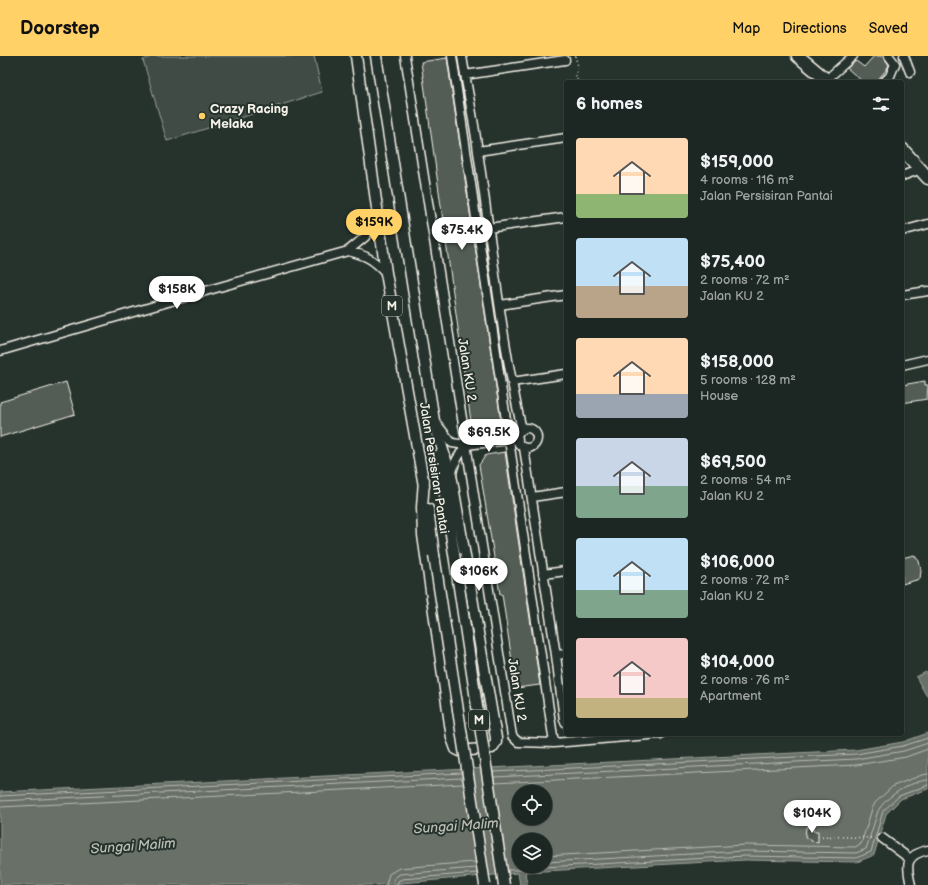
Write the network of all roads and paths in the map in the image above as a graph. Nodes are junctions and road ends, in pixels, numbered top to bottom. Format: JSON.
{"nodes":[{"id":1,"x":356,"y":56,"type":"edge"},
{"id":2,"x":376,"y":56,"type":"edge"},
{"id":3,"x":405,"y":56,"type":"edge"},
{"id":4,"x":452,"y":56,"type":"edge"},
{"id":5,"x":462,"y":56,"type":"edge"},
{"id":6,"x":575,"y":56,"type":"edge"},
{"id":7,"x":798,"y":56,"type":"edge"},
{"id":8,"x":853,"y":56,"type":"edge"},
{"id":9,"x":889,"y":56,"type":"edge"},
{"id":10,"x":904,"y":56,"type":"edge"},
{"id":11,"x":565,"y":60,"type":"dead end"},
{"id":12,"x":910,"y":72,"type":"dead end"},
{"id":13,"x":465,"y":75,"type":"junction"},
{"id":14,"x":577,"y":80,"type":"edge"},
{"id":15,"x":826,"y":80,"type":"edge"},
{"id":16,"x":828,"y":80,"type":"edge"},
{"id":17,"x":886,"y":80,"type":"edge"},
{"id":18,"x":564,"y":138,"type":"edge"},
{"id":19,"x":478,"y":151,"type":"junction"},
{"id":20,"x":904,"y":152,"type":"edge"},
{"id":21,"x":924,"y":173,"type":"edge"},
{"id":22,"x":904,"y":176,"type":"edge"},
{"id":23,"x":378,"y":216,"type":"junction"},
{"id":24,"x":564,"y":217,"type":"edge"},
{"id":25,"x":928,"y":224,"type":"edge"},
{"id":26,"x":488,"y":228,"type":"junction"},
{"id":27,"x":904,"y":230,"type":"edge"},
{"id":28,"x":348,"y":251,"type":"junction"},
{"id":29,"x":386,"y":273,"type":"junction"},
{"id":30,"x":928,"y":291,"type":"edge"},
{"id":31,"x":564,"y":295,"type":"edge"},
{"id":32,"x":904,"y":295,"type":"edge"},
{"id":33,"x":500,"y":305,"type":"junction"},
{"id":34,"x":0,"y":351,"type":"edge"},
{"id":35,"x":928,"y":359,"type":"edge"},
{"id":36,"x":904,"y":365,"type":"edge"},
{"id":37,"x":564,"y":374,"type":"edge"},
{"id":38,"x":512,"y":382,"type":"junction"},
{"id":39,"x":434,"y":421,"type":"junction"},
{"id":40,"x":522,"y":430,"type":"junction"},
{"id":41,"x":518,"y":439,"type":"junction"},
{"id":42,"x":509,"y":440,"type":"junction"},
{"id":43,"x":466,"y":445,"type":"junction"},
{"id":44,"x":524,"y":448,"type":"junction"},
{"id":45,"x":424,"y":480,"type":"junction"},
{"id":46,"x":452,"y":480,"type":"junction"},
{"id":47,"x":564,"y":492,"type":"edge"},
{"id":48,"x":532,"y":497,"type":"junction"},
{"id":49,"x":564,"y":571,"type":"edge"},
{"id":50,"x":543,"y":574,"type":"junction"},
{"id":51,"x":564,"y":654,"type":"edge"},
{"id":52,"x":556,"y":655,"type":"junction"},
{"id":53,"x":564,"y":720,"type":"edge"},
{"id":54,"x":637,"y":736,"type":"edge"},
{"id":55,"x":554,"y":743,"type":"junction"},
{"id":56,"x":818,"y":836,"type":"dead end"},
{"id":57,"x":882,"y":838,"type":"joint"},
{"id":58,"x":928,"y":850,"type":"edge"},
{"id":59,"x":910,"y":860,"type":"junction"},
{"id":60,"x":485,"y":885,"type":"edge"},
{"id":61,"x":504,"y":885,"type":"edge"},
{"id":62,"x":911,"y":885,"type":"edge"}],
"edges":[{"from":1,"to":23,"type":"main road","name":"Jalan Persisiran Pantai","number":"M"},
{"from":2,"to":39,"type":"main road","name":"Jalan Persisiran Pantai","number":"M"},
{"from":3,"to":43,"type":"street","name":"Jalan KU 2"},
{"from":4,"to":42,"type":"street"},
{"from":5,"to":13,"type":"street"},
{"from":6,"to":14,"type":"path"},
{"from":7,"to":15,"type":"highway"},
{"from":8,"to":16,"type":"street"},
{"from":9,"to":17,"type":"street"},
{"from":10,"to":12,"type":"street"},
{"from":11,"to":13,"type":"street"},
{"from":13,"to":19,"type":"street"},
{"from":18,"to":19,"type":"street"},
{"from":19,"to":26,"type":"street"},
{"from":20,"to":21,"type":"highway"},
{"from":21,"to":22,"type":"street"},
{"from":23,"to":28,"type":"street"},
{"from":23,"to":29,"type":"main road","name":"Jalan Persisiran Pantai","number":"M"},
{"from":24,"to":26,"type":"street"},
{"from":25,"to":27,"type":"street"},
{"from":26,"to":33,"type":"street"},
{"from":28,"to":29,"type":"street"},
{"from":28,"to":34,"type":"street"},
{"from":29,"to":45,"type":"main road","name":"Jalan Persisiran Pantai","number":"M"},
{"from":30,"to":32,"type":"street"},
{"from":31,"to":33,"type":"street"},
{"from":33,"to":38,"type":"street"},
{"from":35,"to":36,"type":"street"},
{"from":37,"to":38,"type":"street"},
{"from":38,"to":40,"type":"street"},
{"from":39,"to":43,"type":"street"},
{"from":39,"to":46,"type":"main road"},
{"from":39,"to":61,"type":"main road","name":"Jalan Persisiran Pantai","number":"M","bridge":true},
{"from":40,"to":41,"type":"street"},
{"from":40,"to":44,"type":"street"},
{"from":41,"to":42,"type":"street"},
{"from":41,"to":44,"type":"street"},
{"from":42,"to":43,"type":"street"},
{"from":42,"to":55,"type":"street"},
{"from":43,"to":46,"type":"street"},
{"from":43,"to":55,"type":"street","name":"Jalan KU 2"},
{"from":44,"to":48,"type":"street"},
{"from":45,"to":46,"type":"main road"},
{"from":45,"to":60,"type":"main road","name":"Jalan Persisiran Pantai","number":"M","bridge":true},
{"from":47,"to":48,"type":"street"},
{"from":48,"to":50,"type":"street"},
{"from":49,"to":50,"type":"street"},
{"from":50,"to":52,"type":"street"},
{"from":51,"to":52,"type":"street"},
{"from":52,"to":53,"type":"street"},
{"from":54,"to":55,"type":"street"},
{"from":56,"to":57,"type":"path"},
{"from":57,"to":59,"type":"street"},
{"from":58,"to":59,"type":"street"},
{"from":59,"to":62,"type":"street"}]}
